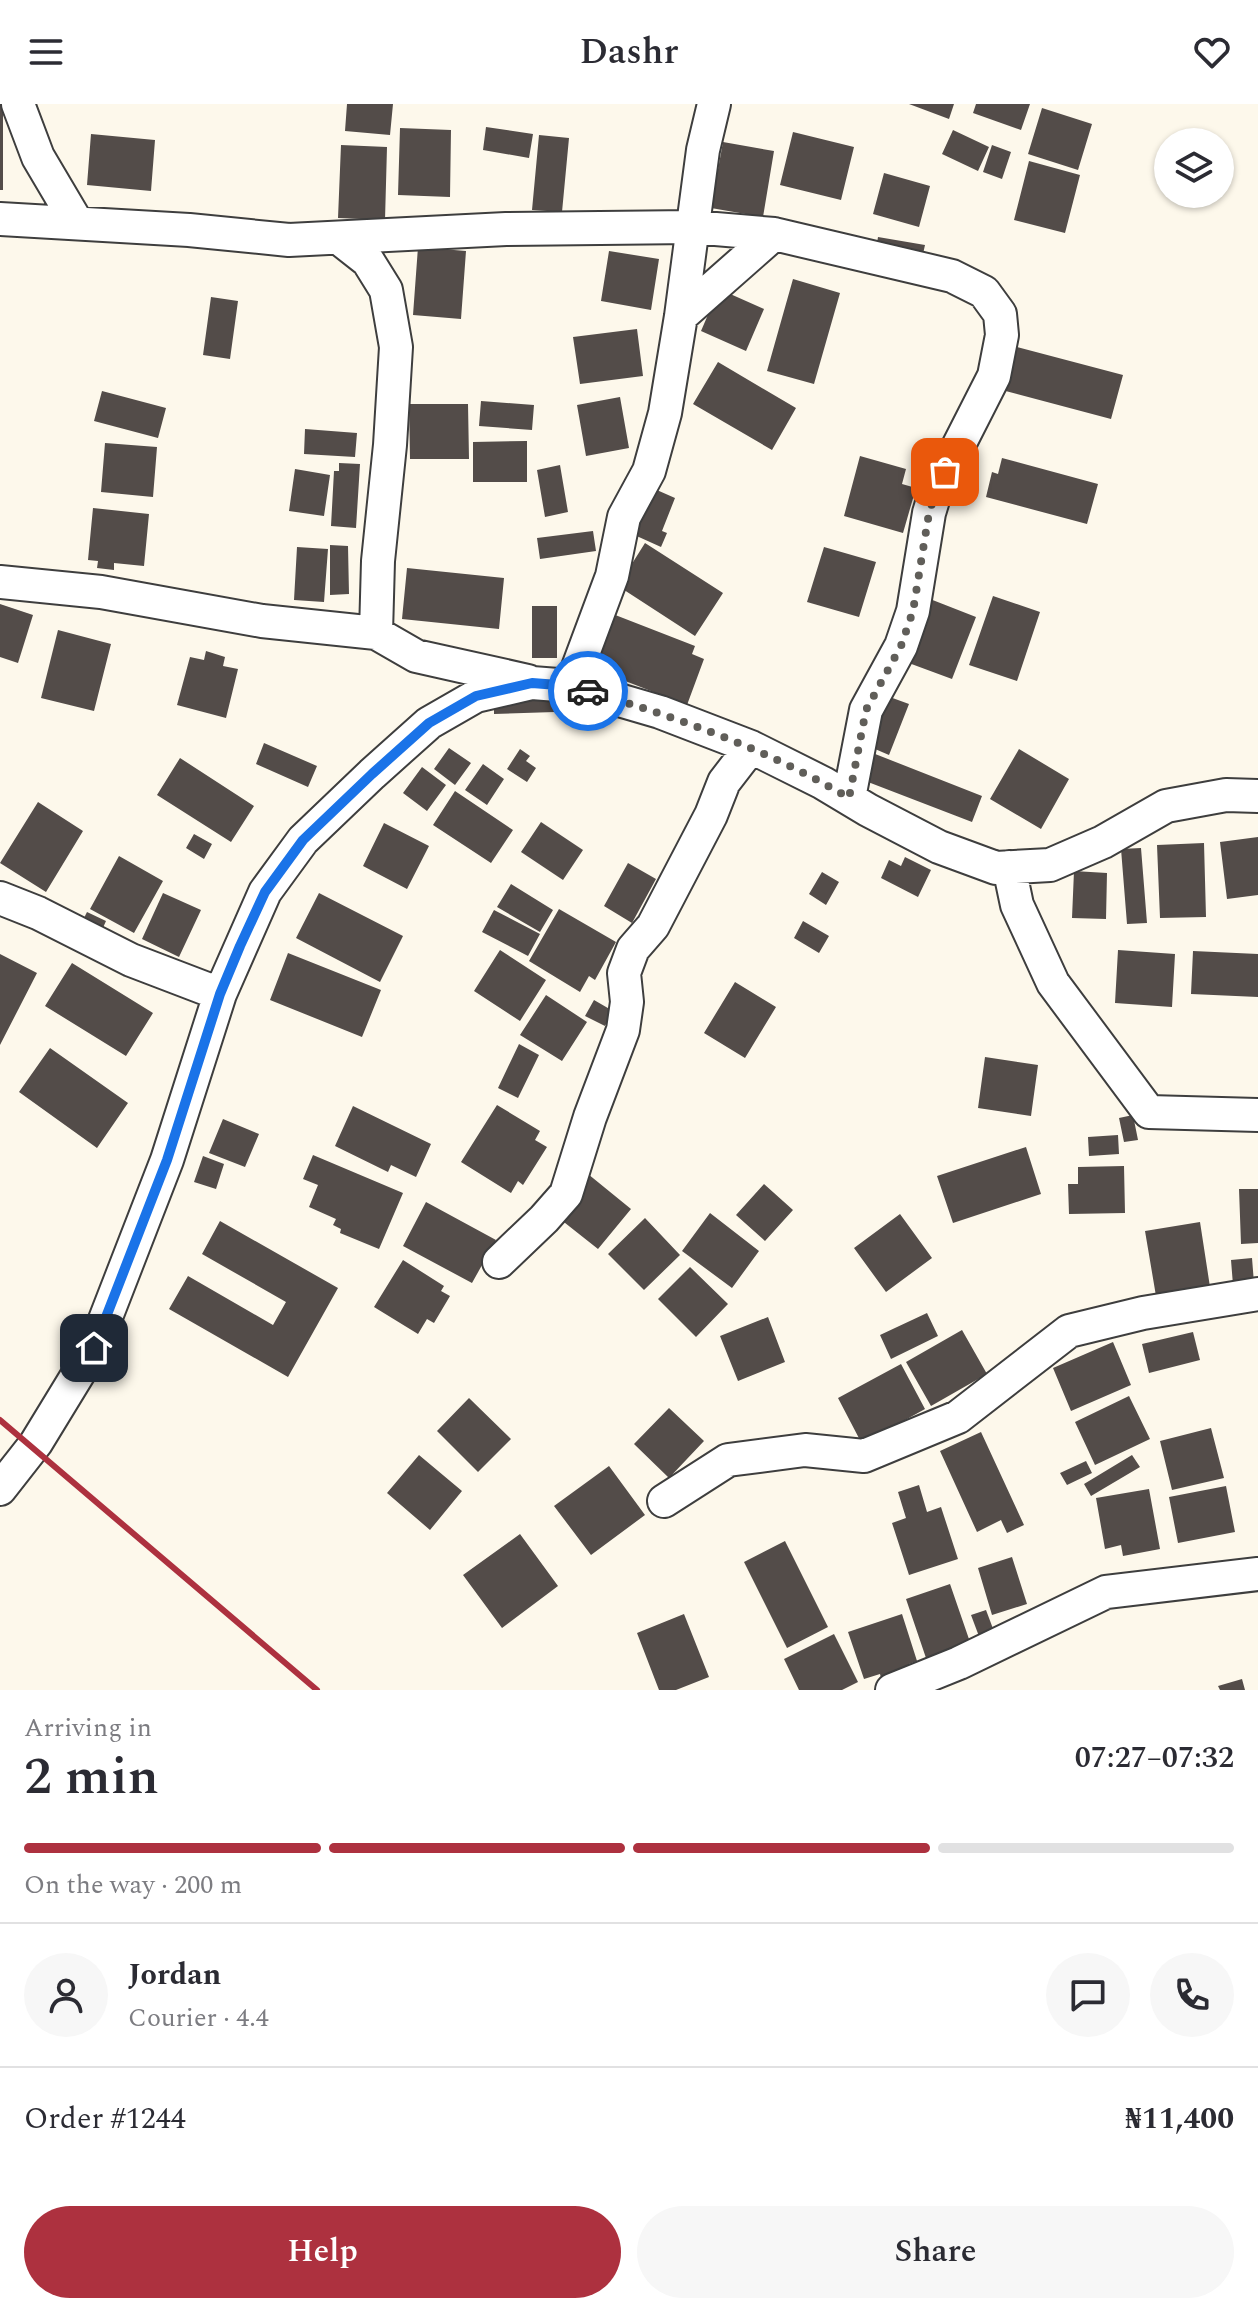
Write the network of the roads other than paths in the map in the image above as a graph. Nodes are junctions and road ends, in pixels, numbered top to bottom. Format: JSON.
{"nodes":[{"id":1,"x":18,"y":104,"type":"edge"},
{"id":2,"x":714,"y":104,"type":"edge"},
{"id":3,"x":0,"y":219,"type":"edge"},
{"id":4,"x":77,"y":223,"type":"junction"},
{"id":5,"x":692,"y":227,"type":"junction"},
{"id":6,"x":774,"y":234,"type":"junction"},
{"id":7,"x":340,"y":239,"type":"junction"},
{"id":8,"x":681,"y":316,"type":"junction"},
{"id":9,"x":0,"y":582,"type":"edge"},
{"id":10,"x":376,"y":633,"type":"junction"},
{"id":11,"x":532,"y":683,"type":"junction"},
{"id":12,"x":571,"y":686,"type":"junction"},
{"id":13,"x":751,"y":747,"type":"junction"},
{"id":14,"x":1258,"y":796,"type":"edge"},
{"id":15,"x":849,"y":798,"type":"junction"},
{"id":16,"x":1009,"y":867,"type":"junction"},
{"id":17,"x":0,"y":898,"type":"edge"},
{"id":18,"x":220,"y":994,"type":"junction"},
{"id":19,"x":1258,"y":1115,"type":"edge"},
{"id":20,"x":499,"y":1262,"type":"dead end"},
{"id":21,"x":1258,"y":1294,"type":"edge"},
{"id":22,"x":0,"y":1489,"type":"edge"},
{"id":23,"x":664,"y":1501,"type":"dead end"},
{"id":24,"x":1258,"y":1574,"type":"edge"},
{"id":25,"x":892,"y":1690,"type":"edge"}],
"edges":[{"from":1,"to":4,"type":"street"},
{"from":2,"to":5,"type":"street"},
{"from":3,"to":4,"type":"street"},
{"from":4,"to":7,"type":"street"},
{"from":5,"to":6,"type":"street"},
{"from":5,"to":7,"type":"street"},
{"from":5,"to":8,"type":"street"},
{"from":6,"to":8,"type":"street"},
{"from":6,"to":15,"type":"street"},
{"from":7,"to":10,"type":"street"},
{"from":8,"to":12,"type":"street"},
{"from":9,"to":10,"type":"street"},
{"from":10,"to":11,"type":"street"},
{"from":11,"to":12,"type":"street"},
{"from":11,"to":18,"type":"street"},
{"from":12,"to":13,"type":"street"},
{"from":13,"to":15,"type":"street"},
{"from":13,"to":20,"type":"street"},
{"from":14,"to":16,"type":"street"},
{"from":15,"to":16,"type":"street"},
{"from":16,"to":19,"type":"street"},
{"from":17,"to":18,"type":"street"},
{"from":18,"to":22,"type":"street"},
{"from":21,"to":23,"type":"street"},
{"from":24,"to":25,"type":"street"}]}
